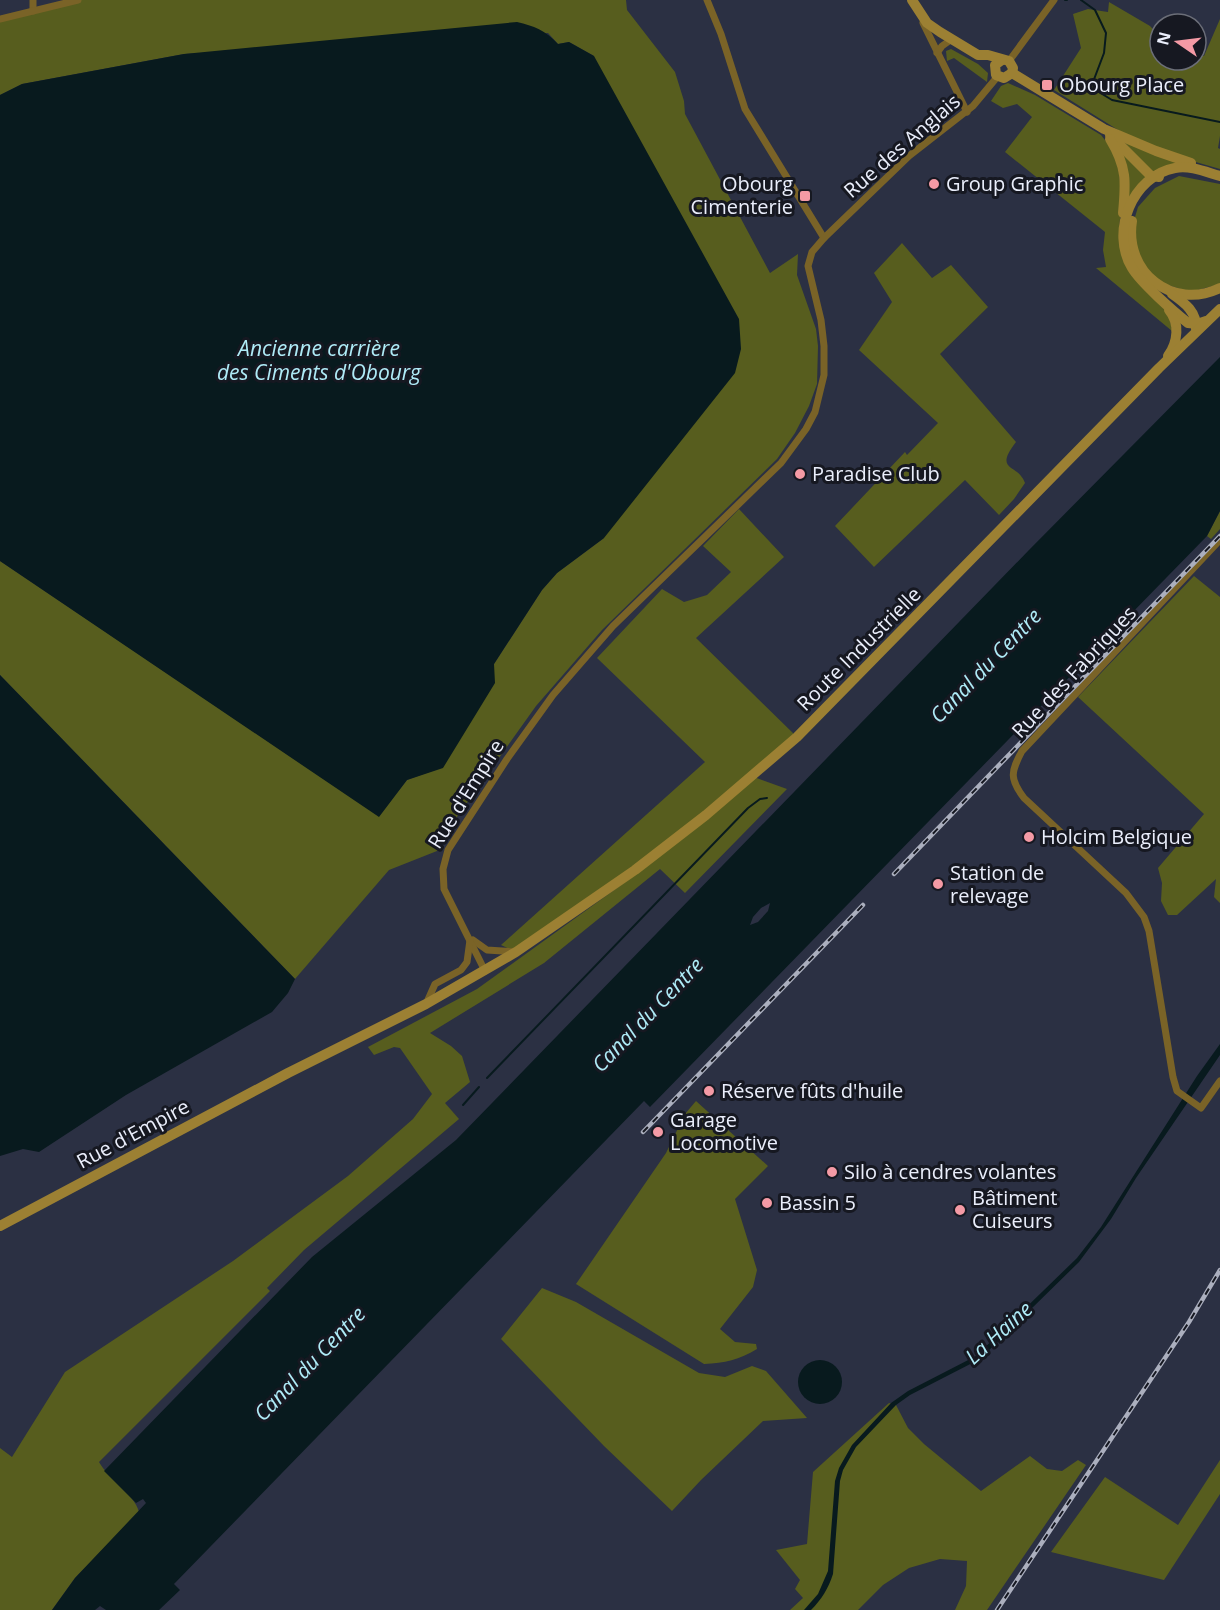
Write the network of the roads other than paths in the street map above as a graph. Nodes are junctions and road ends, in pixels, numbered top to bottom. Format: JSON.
{"nodes":[{"id":1,"x":33,"y":0,"type":"edge"},
{"id":2,"x":78,"y":0,"type":"edge"},
{"id":3,"x":707,"y":0,"type":"edge"},
{"id":4,"x":1054,"y":0,"type":"edge"},
{"id":5,"x":914,"y":2,"type":"edge"},
{"id":6,"x":33,"y":11,"type":"junction"},
{"id":7,"x":0,"y":19,"type":"edge"},
{"id":8,"x":952,"y":39,"type":"junction"},
{"id":9,"x":938,"y":53,"type":"junction"},
{"id":10,"x":978,"y":55,"type":"junction"},
{"id":11,"x":1005,"y":61,"type":"junction"},
{"id":12,"x":1012,"y":73,"type":"junction"},
{"id":13,"x":996,"y":74,"type":"junction"},
{"id":14,"x":967,"y":112,"type":"junction"},
{"id":15,"x":1104,"y":129,"type":"junction"},
{"id":16,"x":1220,"y":174,"type":"edge"},
{"id":17,"x":1160,"y":177,"type":"junction"},
{"id":18,"x":1124,"y":230,"type":"junction"},
{"id":19,"x":824,"y":238,"type":"junction"},
{"id":20,"x":1138,"y":276,"type":"junction"},
{"id":21,"x":1220,"y":288,"type":"edge"},
{"id":22,"x":1166,"y":290,"type":"junction"},
{"id":23,"x":1220,"y":309,"type":"edge"},
{"id":24,"x":1196,"y":329,"type":"junction"},
{"id":25,"x":1159,"y":369,"type":"junction"},
{"id":26,"x":1220,"y":540,"type":"edge"},
{"id":27,"x":469,"y":936,"type":"junction"},
{"id":28,"x":516,"y":952,"type":"junction"},
{"id":29,"x":485,"y":971,"type":"junction"},
{"id":30,"x":426,"y":1004,"type":"junction"},
{"id":31,"x":1220,"y":1081,"type":"edge"},
{"id":32,"x":0,"y":1226,"type":"edge"}],
"edges":[{"from":1,"to":6,"type":"street"},
{"from":2,"to":6,"type":"street"},
{"from":3,"to":19,"type":"street"},
{"from":4,"to":11,"type":"street"},
{"from":5,"to":8,"type":"main road"},
{"from":5,"to":9,"type":"street"},
{"from":6,"to":7,"type":"street"},
{"from":8,"to":9,"type":"street"},
{"from":8,"to":10,"type":"main road"},
{"from":9,"to":14,"type":"street"},
{"from":10,"to":11,"type":"main road"},
{"from":10,"to":13,"type":"main road"},
{"from":11,"to":12,"type":"main road"},
{"from":11,"to":13,"type":"main road"},
{"from":12,"to":13,"type":"main road"},
{"from":12,"to":15,"type":"main road"},
{"from":13,"to":14,"type":"street","name":"Rue des Anglais"},
{"from":14,"to":19,"type":"street","name":"Rue des Anglais"},
{"from":15,"to":16,"type":"main road"},
{"from":15,"to":17,"type":"main road"},
{"from":15,"to":18,"type":"main road"},
{"from":16,"to":17,"type":"main road"},
{"from":17,"to":18,"type":"main road"},
{"from":17,"to":22,"type":"main road"},
{"from":18,"to":20,"type":"main road"},
{"from":19,"to":27,"type":"street","name":"Rue d'Empire"},
{"from":20,"to":24,"type":"main road"},
{"from":20,"to":25,"type":"main road"},
{"from":21,"to":22,"type":"main road"},
{"from":22,"to":24,"type":"main road"},
{"from":23,"to":24,"type":"main road","name":"Route Industrielle"},
{"from":24,"to":25,"type":"main road","name":"Route Industrielle"},
{"from":25,"to":28,"type":"main road","name":"Route Industrielle"},
{"from":26,"to":31,"type":"street","name":"Rue des Fabriques"},
{"from":27,"to":28,"type":"street"},
{"from":27,"to":29,"type":"street","name":"Rue d'Empire"},
{"from":27,"to":30,"type":"street"},
{"from":28,"to":29,"type":"main road","name":"Route Industrielle"},
{"from":29,"to":30,"type":"main road","name":"Rue d'Empire"},
{"from":30,"to":32,"type":"main road","name":"Rue d'Empire"}]}
